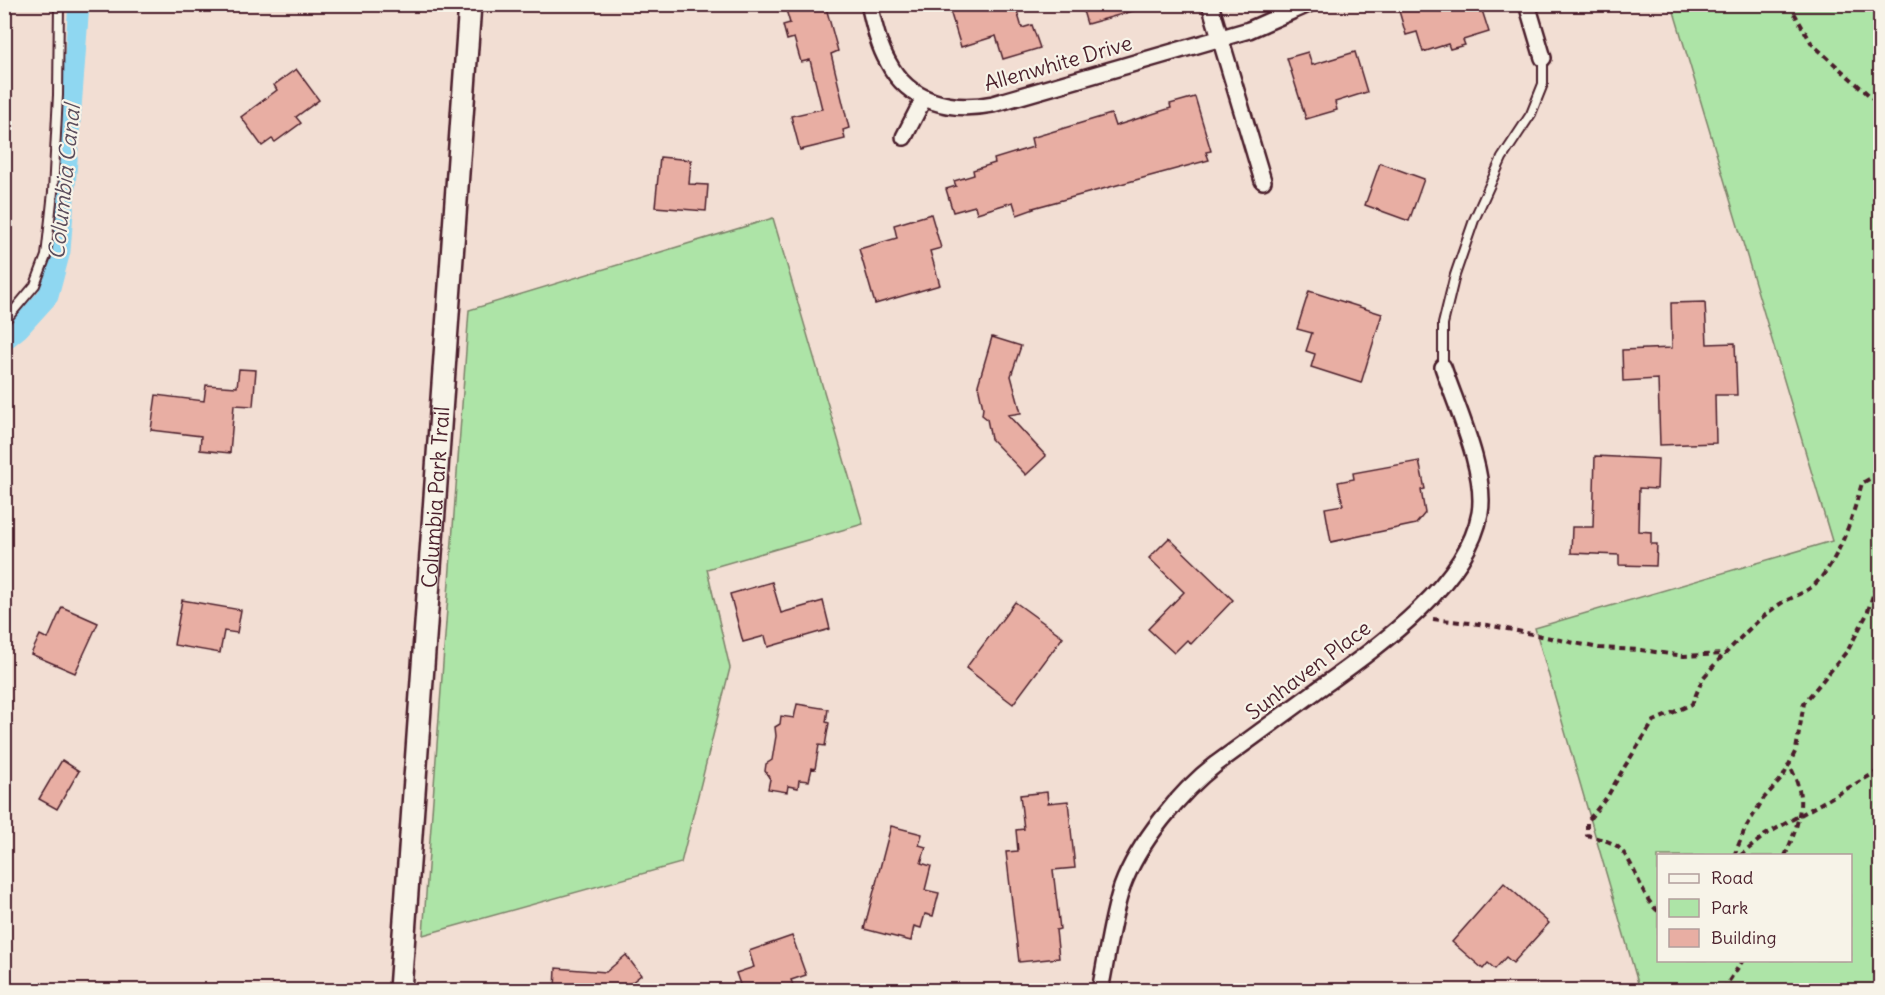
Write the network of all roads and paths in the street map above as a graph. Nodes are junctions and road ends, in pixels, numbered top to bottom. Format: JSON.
{"nodes":[{"id":1,"x":59,"y":4,"type":"edge"},
{"id":2,"x":470,"y":4,"type":"edge"},
{"id":3,"x":869,"y":4,"type":"edge"},
{"id":4,"x":1210,"y":4,"type":"edge"},
{"id":5,"x":1308,"y":4,"type":"edge"},
{"id":6,"x":1527,"y":4,"type":"edge"},
{"id":7,"x":1789,"y":4,"type":"edge"},
{"id":8,"x":1220,"y":38,"type":"junction"},
{"id":9,"x":1543,"y":58,"type":"joint"},
{"id":10,"x":924,"y":98,"type":"junction"},
{"id":11,"x":1881,"y":105,"type":"edge"},
{"id":12,"x":904,"y":136,"type":"dead end"},
{"id":13,"x":1263,"y":181,"type":"dead end"},
{"id":14,"x":4,"y":322,"type":"edge"},
{"id":15,"x":1443,"y":367,"type":"joint"},
{"id":16,"x":1881,"y":473,"type":"edge"},
{"id":17,"x":1881,"y":573,"type":"edge"},
{"id":18,"x":1412,"y":616,"type":"junction"},
{"id":19,"x":1725,"y":654,"type":"junction"},
{"id":20,"x":1789,"y":763,"type":"junction"},
{"id":21,"x":1881,"y":770,"type":"edge"},
{"id":22,"x":1799,"y":815,"type":"junction"},
{"id":23,"x":1734,"y":854,"type":"edge"},
{"id":24,"x":1741,"y":854,"type":"edge"},
{"id":25,"x":1785,"y":854,"type":"edge"},
{"id":26,"x":1657,"y":910,"type":"edge"},
{"id":27,"x":1742,"y":962,"type":"edge"},
{"id":28,"x":400,"y":990,"type":"edge"},
{"id":29,"x":1100,"y":990,"type":"edge"},
{"id":30,"x":1723,"y":990,"type":"edge"}],
"edges":[{"from":1,"to":14,"type":"lane"},
{"from":2,"to":28,"type":"main road","name":"Columbia Park Trail"},
{"from":3,"to":10,"type":"street","name":"Allenwhite Drive"},
{"from":4,"to":8,"type":"street"},
{"from":5,"to":8,"type":"street","name":"Allenwhite Drive"},
{"from":6,"to":9,"type":"street"},
{"from":7,"to":11,"type":"path"},
{"from":8,"to":10,"type":"street","name":"Allenwhite Drive"},
{"from":8,"to":13,"type":"street"},
{"from":9,"to":15,"type":"lane"},
{"from":10,"to":12,"type":"street"},
{"from":15,"to":18,"type":"street","name":"Sunhaven Place"},
{"from":16,"to":19,"type":"path"},
{"from":17,"to":20,"type":"path"},
{"from":18,"to":19,"type":"path"},
{"from":18,"to":29,"type":"street","name":"Sunhaven Place"},
{"from":19,"to":26,"type":"path"},
{"from":20,"to":22,"type":"path"},
{"from":20,"to":23,"type":"path"},
{"from":21,"to":22,"type":"path"},
{"from":22,"to":24,"type":"path"},
{"from":22,"to":25,"type":"path"},
{"from":27,"to":30,"type":"path"}]}
